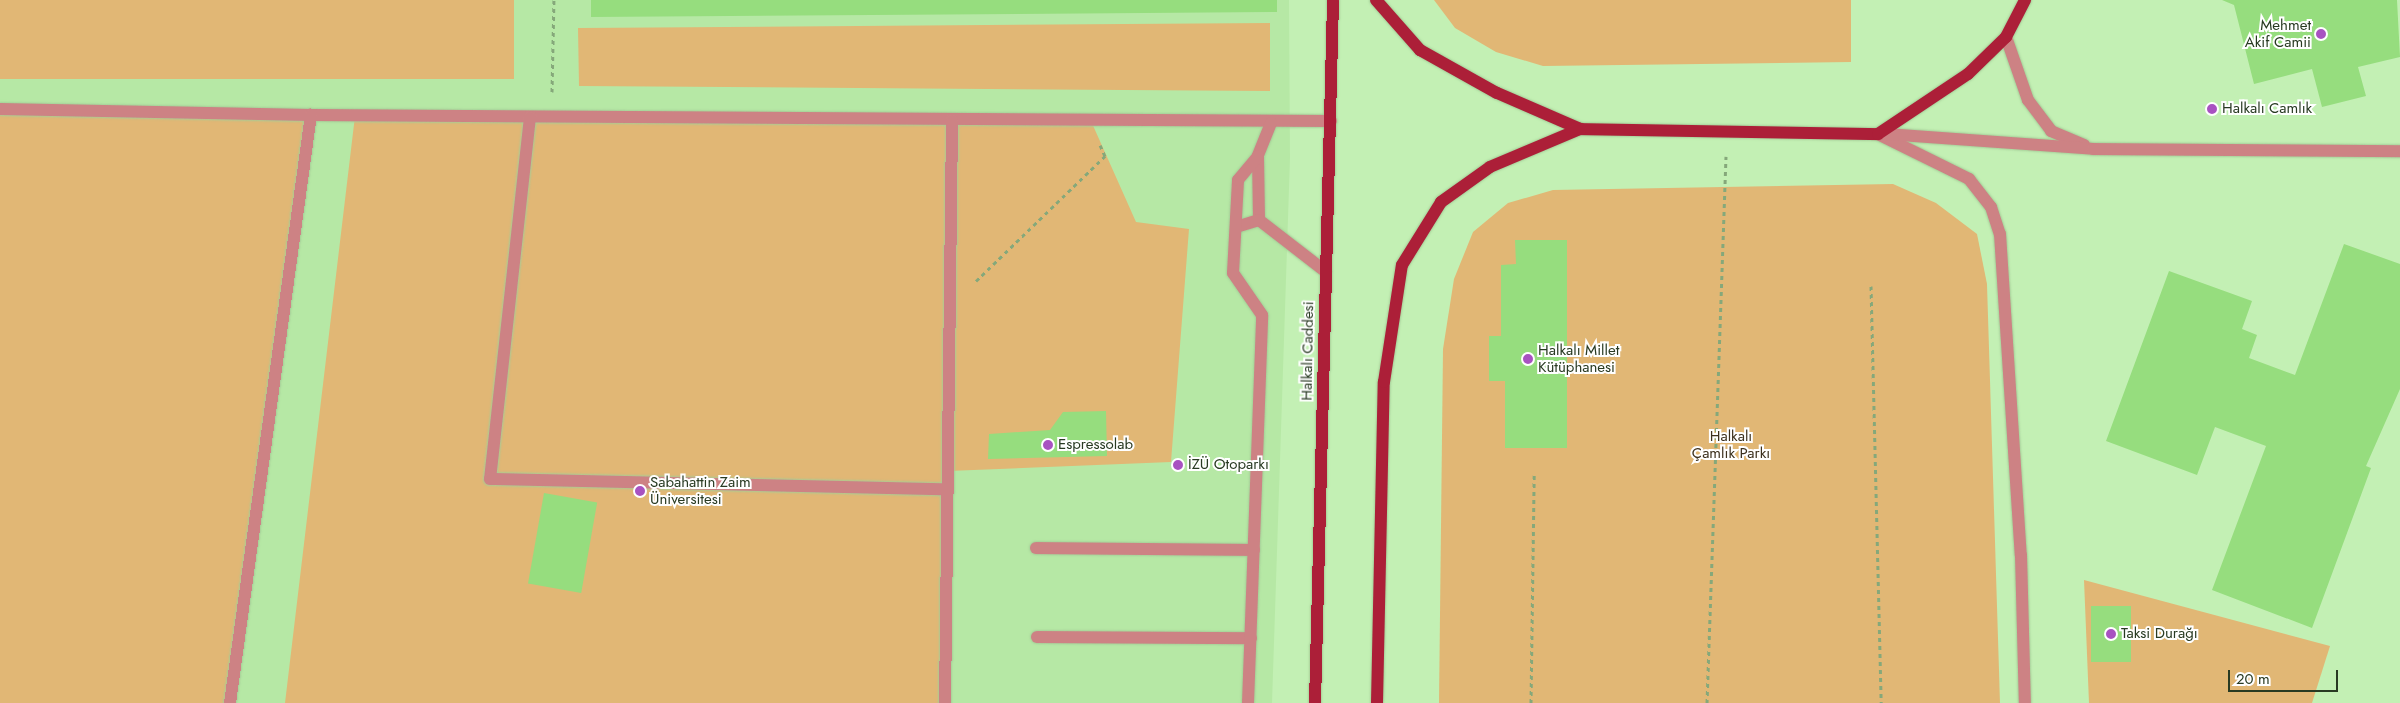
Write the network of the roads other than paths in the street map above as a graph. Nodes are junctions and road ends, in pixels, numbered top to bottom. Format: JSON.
{"nodes":[{"id":1,"x":1333,"y":0,"type":"edge"},
{"id":2,"x":1376,"y":0,"type":"edge"},
{"id":3,"x":2025,"y":0,"type":"edge"},
{"id":4,"x":2006,"y":36,"type":"junction"},
{"id":5,"x":0,"y":109,"type":"edge"},
{"id":6,"x":311,"y":116,"type":"junction"},
{"id":7,"x":530,"y":117,"type":"junction"},
{"id":8,"x":952,"y":120,"type":"junction"},
{"id":9,"x":1331,"y":121,"type":"junction"},
{"id":10,"x":1271,"y":123,"type":"junction"},
{"id":11,"x":1580,"y":129,"type":"junction"},
{"id":12,"x":1878,"y":134,"type":"junction"},
{"id":13,"x":2093,"y":149,"type":"junction"},
{"id":14,"x":2400,"y":152,"type":"edge"},
{"id":15,"x":1258,"y":156,"type":"junction"},
{"id":16,"x":1259,"y":220,"type":"junction"},
{"id":17,"x":1236,"y":226,"type":"junction"},
{"id":18,"x":1326,"y":272,"type":"junction"},
{"id":19,"x":947,"y":489,"type":"junction"},
{"id":20,"x":1036,"y":548,"type":"dead end"},
{"id":21,"x":1254,"y":550,"type":"junction"},
{"id":22,"x":1037,"y":637,"type":"dead end"},
{"id":23,"x":1250,"y":638,"type":"junction"},
{"id":24,"x":230,"y":703,"type":"edge"},
{"id":25,"x":945,"y":703,"type":"edge"},
{"id":26,"x":1248,"y":703,"type":"edge"},
{"id":27,"x":1315,"y":703,"type":"edge"},
{"id":28,"x":1377,"y":703,"type":"edge"},
{"id":29,"x":2025,"y":703,"type":"edge"}],
"edges":[{"from":1,"to":9,"type":"main road","name":"Halkalı Caddesi"},
{"from":2,"to":11,"type":"main road"},
{"from":3,"to":4,"type":"main road"},
{"from":4,"to":12,"type":"main road"},
{"from":4,"to":13,"type":"street"},
{"from":5,"to":6,"type":"street"},
{"from":6,"to":7,"type":"street"},
{"from":6,"to":24,"type":"street"},
{"from":7,"to":8,"type":"street"},
{"from":7,"to":19,"type":"street"},
{"from":8,"to":10,"type":"street"},
{"from":8,"to":19,"type":"street"},
{"from":9,"to":10,"type":"street"},
{"from":9,"to":18,"type":"main road","name":"Halkalı Caddesi"},
{"from":10,"to":15,"type":"street"},
{"from":11,"to":12,"type":"main road"},
{"from":11,"to":28,"type":"main road"},
{"from":12,"to":13,"type":"street"},
{"from":12,"to":29,"type":"street"},
{"from":13,"to":14,"type":"street"},
{"from":15,"to":16,"type":"street"},
{"from":15,"to":17,"type":"street"},
{"from":16,"to":17,"type":"street"},
{"from":16,"to":18,"type":"street"},
{"from":17,"to":21,"type":"street"},
{"from":18,"to":27,"type":"main road","name":"Halkalı Caddesi"},
{"from":19,"to":25,"type":"street"},
{"from":20,"to":21,"type":"street"},
{"from":21,"to":23,"type":"street"},
{"from":22,"to":23,"type":"street"},
{"from":23,"to":26,"type":"street"}]}
